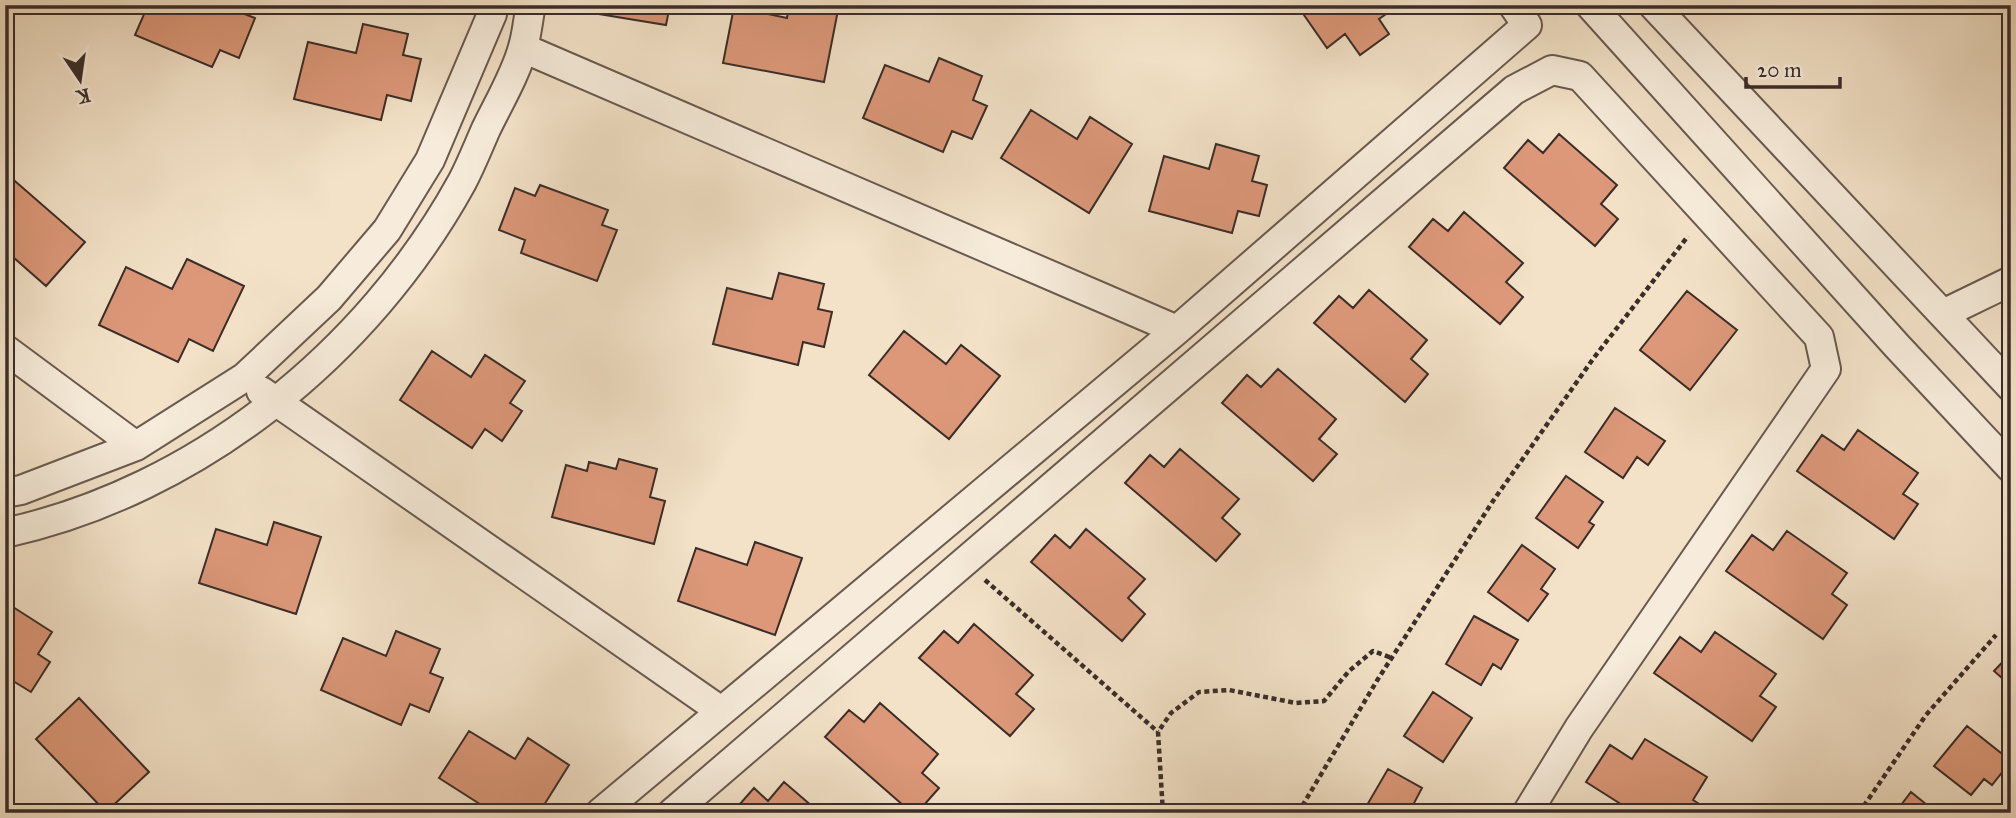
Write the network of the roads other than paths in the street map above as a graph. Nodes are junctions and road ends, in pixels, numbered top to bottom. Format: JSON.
{"nodes":[{"id":1,"x":494,"y":5,"type":"edge"},
{"id":2,"x":531,"y":5,"type":"edge"},
{"id":3,"x":1513,"y":5,"type":"edge"},
{"id":4,"x":1590,"y":5,"type":"edge"},
{"id":5,"x":1653,"y":5,"type":"edge"},
{"id":6,"x":523,"y":48,"type":"junction"},
{"id":7,"x":2011,"y":281,"type":"edge"},
{"id":8,"x":1944,"y":314,"type":"junction"},
{"id":9,"x":1177,"y":330,"type":"junction"},
{"id":10,"x":5,"y":349,"type":"edge"},
{"id":11,"x":244,"y":377,"type":"junction"},
{"id":12,"x":2011,"y":387,"type":"edge"},
{"id":13,"x":273,"y":401,"type":"junction"},
{"id":14,"x":136,"y":446,"type":"junction"},
{"id":15,"x":2011,"y":468,"type":"edge"},
{"id":16,"x":5,"y":494,"type":"edge"},
{"id":17,"x":5,"y":533,"type":"edge"},
{"id":18,"x":721,"y":711,"type":"junction"},
{"id":19,"x":600,"y":813,"type":"edge"},
{"id":20,"x":673,"y":813,"type":"edge"},
{"id":21,"x":1527,"y":813,"type":"edge"}],
"edges":[{"from":1,"to":11,"type":"street"},
{"from":2,"to":6,"type":"street"},
{"from":3,"to":9,"type":"street"},
{"from":4,"to":15,"type":"street"},
{"from":5,"to":8,"type":"street"},
{"from":6,"to":9,"type":"street"},
{"from":6,"to":13,"type":"street"},
{"from":7,"to":8,"type":"street"},
{"from":8,"to":12,"type":"street"},
{"from":9,"to":18,"type":"street"},
{"from":10,"to":14,"type":"street"},
{"from":11,"to":13,"type":"street"},
{"from":11,"to":14,"type":"street"},
{"from":13,"to":17,"type":"street"},
{"from":13,"to":18,"type":"street"},
{"from":14,"to":16,"type":"street"},
{"from":18,"to":19,"type":"street"},
{"from":20,"to":21,"type":"street"}]}
